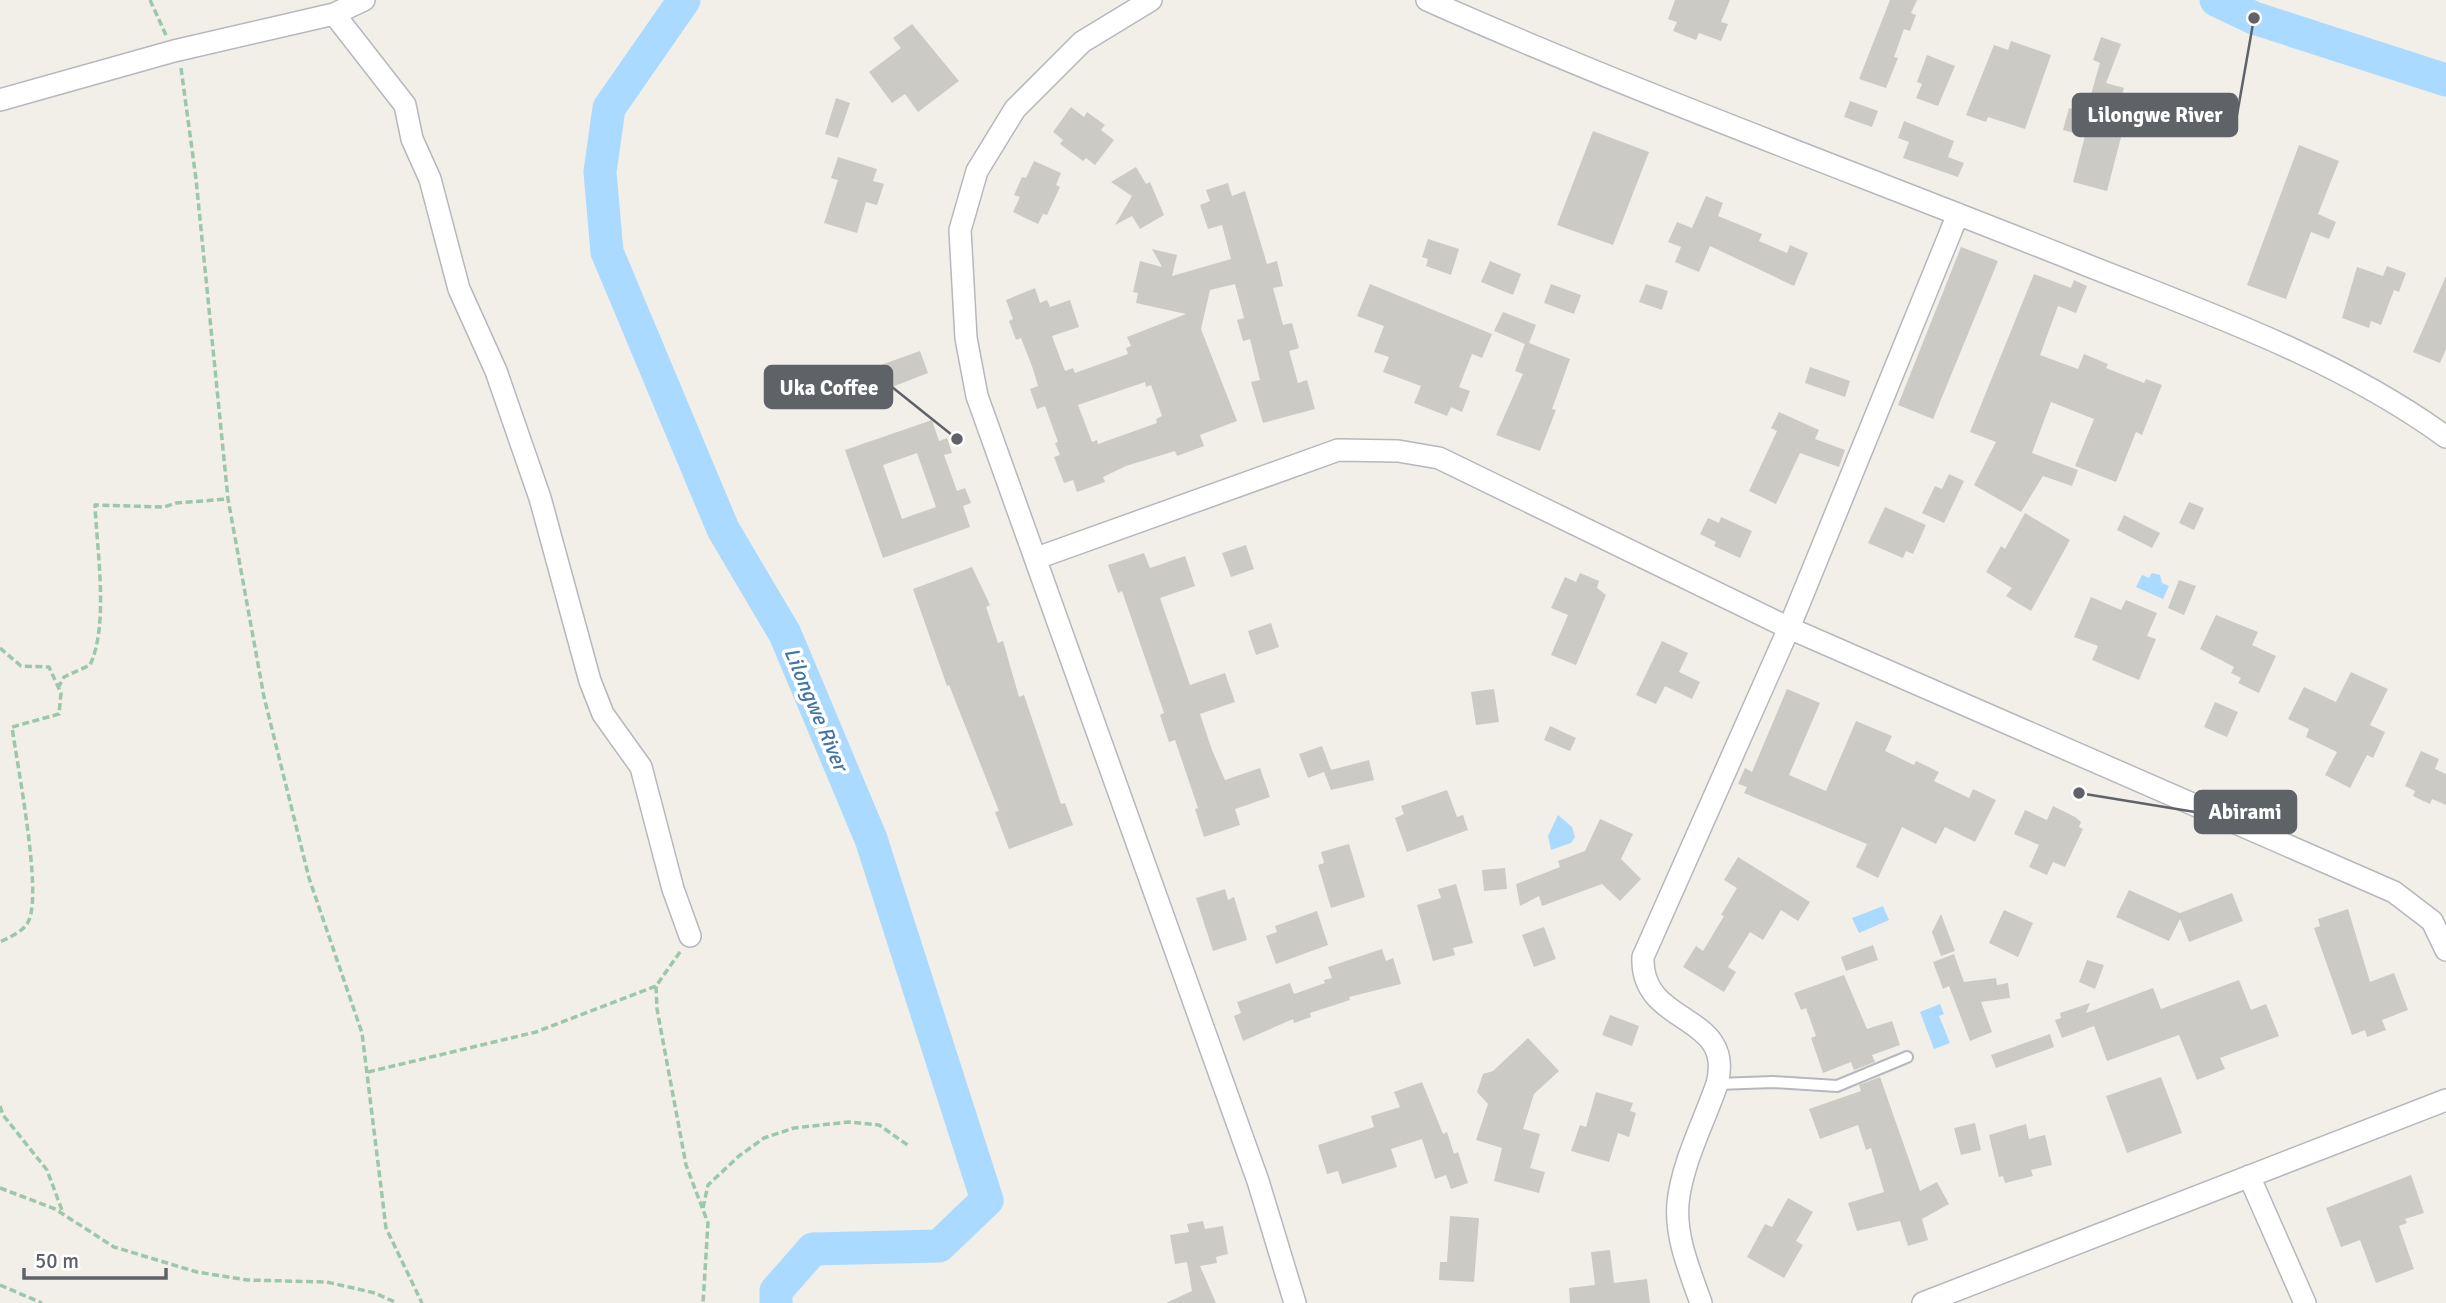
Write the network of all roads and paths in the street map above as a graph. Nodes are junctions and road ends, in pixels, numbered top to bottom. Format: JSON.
{"nodes":[{"id":1,"x":150,"y":0,"type":"edge"},
{"id":2,"x":364,"y":0,"type":"edge"},
{"id":3,"x":1151,"y":0,"type":"edge"},
{"id":4,"x":1427,"y":0,"type":"edge"},
{"id":5,"x":334,"y":14,"type":"junction"},
{"id":6,"x":174,"y":51,"type":"junction"},
{"id":7,"x":0,"y":100,"type":"edge"},
{"id":8,"x":1958,"y":214,"type":"junction"},
{"id":9,"x":2446,"y":437,"type":"edge"},
{"id":10,"x":228,"y":499,"type":"junction"},
{"id":11,"x":1037,"y":558,"type":"junction"},
{"id":12,"x":1789,"y":628,"type":"junction"},
{"id":13,"x":0,"y":648,"type":"edge"},
{"id":14,"x":58,"y":688,"type":"junction"},
{"id":15,"x":690,"y":936,"type":"joint"},
{"id":16,"x":0,"y":942,"type":"edge"},
{"id":17,"x":2446,"y":950,"type":"edge"},
{"id":18,"x":656,"y":986,"type":"junction"},
{"id":19,"x":1907,"y":1057,"type":"dead end"},
{"id":20,"x":368,"y":1072,"type":"junction"},
{"id":21,"x":1717,"y":1084,"type":"junction"},
{"id":22,"x":2446,"y":1100,"type":"edge"},
{"id":23,"x":0,"y":1106,"type":"edge"},
{"id":24,"x":909,"y":1146,"type":"dead end"},
{"id":25,"x":2249,"y":1176,"type":"junction"},
{"id":26,"x":0,"y":1188,"type":"edge"},
{"id":27,"x":702,"y":1210,"type":"junction"},
{"id":28,"x":63,"y":1214,"type":"junction"},
{"id":29,"x":0,"y":1285,"type":"edge"},
{"id":30,"x":43,"y":1303,"type":"edge"},
{"id":31,"x":397,"y":1303,"type":"edge"},
{"id":32,"x":422,"y":1303,"type":"edge"},
{"id":33,"x":704,"y":1303,"type":"edge"},
{"id":34,"x":1296,"y":1303,"type":"edge"},
{"id":35,"x":1701,"y":1303,"type":"edge"},
{"id":36,"x":1923,"y":1303,"type":"edge"},
{"id":37,"x":2305,"y":1303,"type":"edge"}],
"edges":[{"from":1,"to":6,"type":"path"},
{"from":2,"to":5,"type":"street"},
{"from":3,"to":11,"type":"street"},
{"from":4,"to":8,"type":"street"},
{"from":5,"to":6,"type":"street"},
{"from":5,"to":15,"type":"street"},
{"from":6,"to":7,"type":"street"},
{"from":6,"to":10,"type":"path"},
{"from":8,"to":9,"type":"street"},
{"from":8,"to":12,"type":"street"},
{"from":10,"to":14,"type":"path"},
{"from":10,"to":20,"type":"path"},
{"from":11,"to":12,"type":"street"},
{"from":11,"to":34,"type":"street"},
{"from":12,"to":17,"type":"street"},
{"from":12,"to":21,"type":"street"},
{"from":13,"to":14,"type":"path"},
{"from":14,"to":16,"type":"path"},
{"from":15,"to":18,"type":"path"},
{"from":18,"to":20,"type":"path"},
{"from":18,"to":27,"type":"path"},
{"from":19,"to":21,"type":"lane"},
{"from":20,"to":32,"type":"path"},
{"from":21,"to":35,"type":"street"},
{"from":22,"to":25,"type":"street"},
{"from":23,"to":28,"type":"path"},
{"from":24,"to":27,"type":"path"},
{"from":25,"to":36,"type":"street"},
{"from":25,"to":37,"type":"street"},
{"from":26,"to":28,"type":"path"},
{"from":27,"to":33,"type":"path"},
{"from":28,"to":31,"type":"path"},
{"from":29,"to":30,"type":"path"}]}
